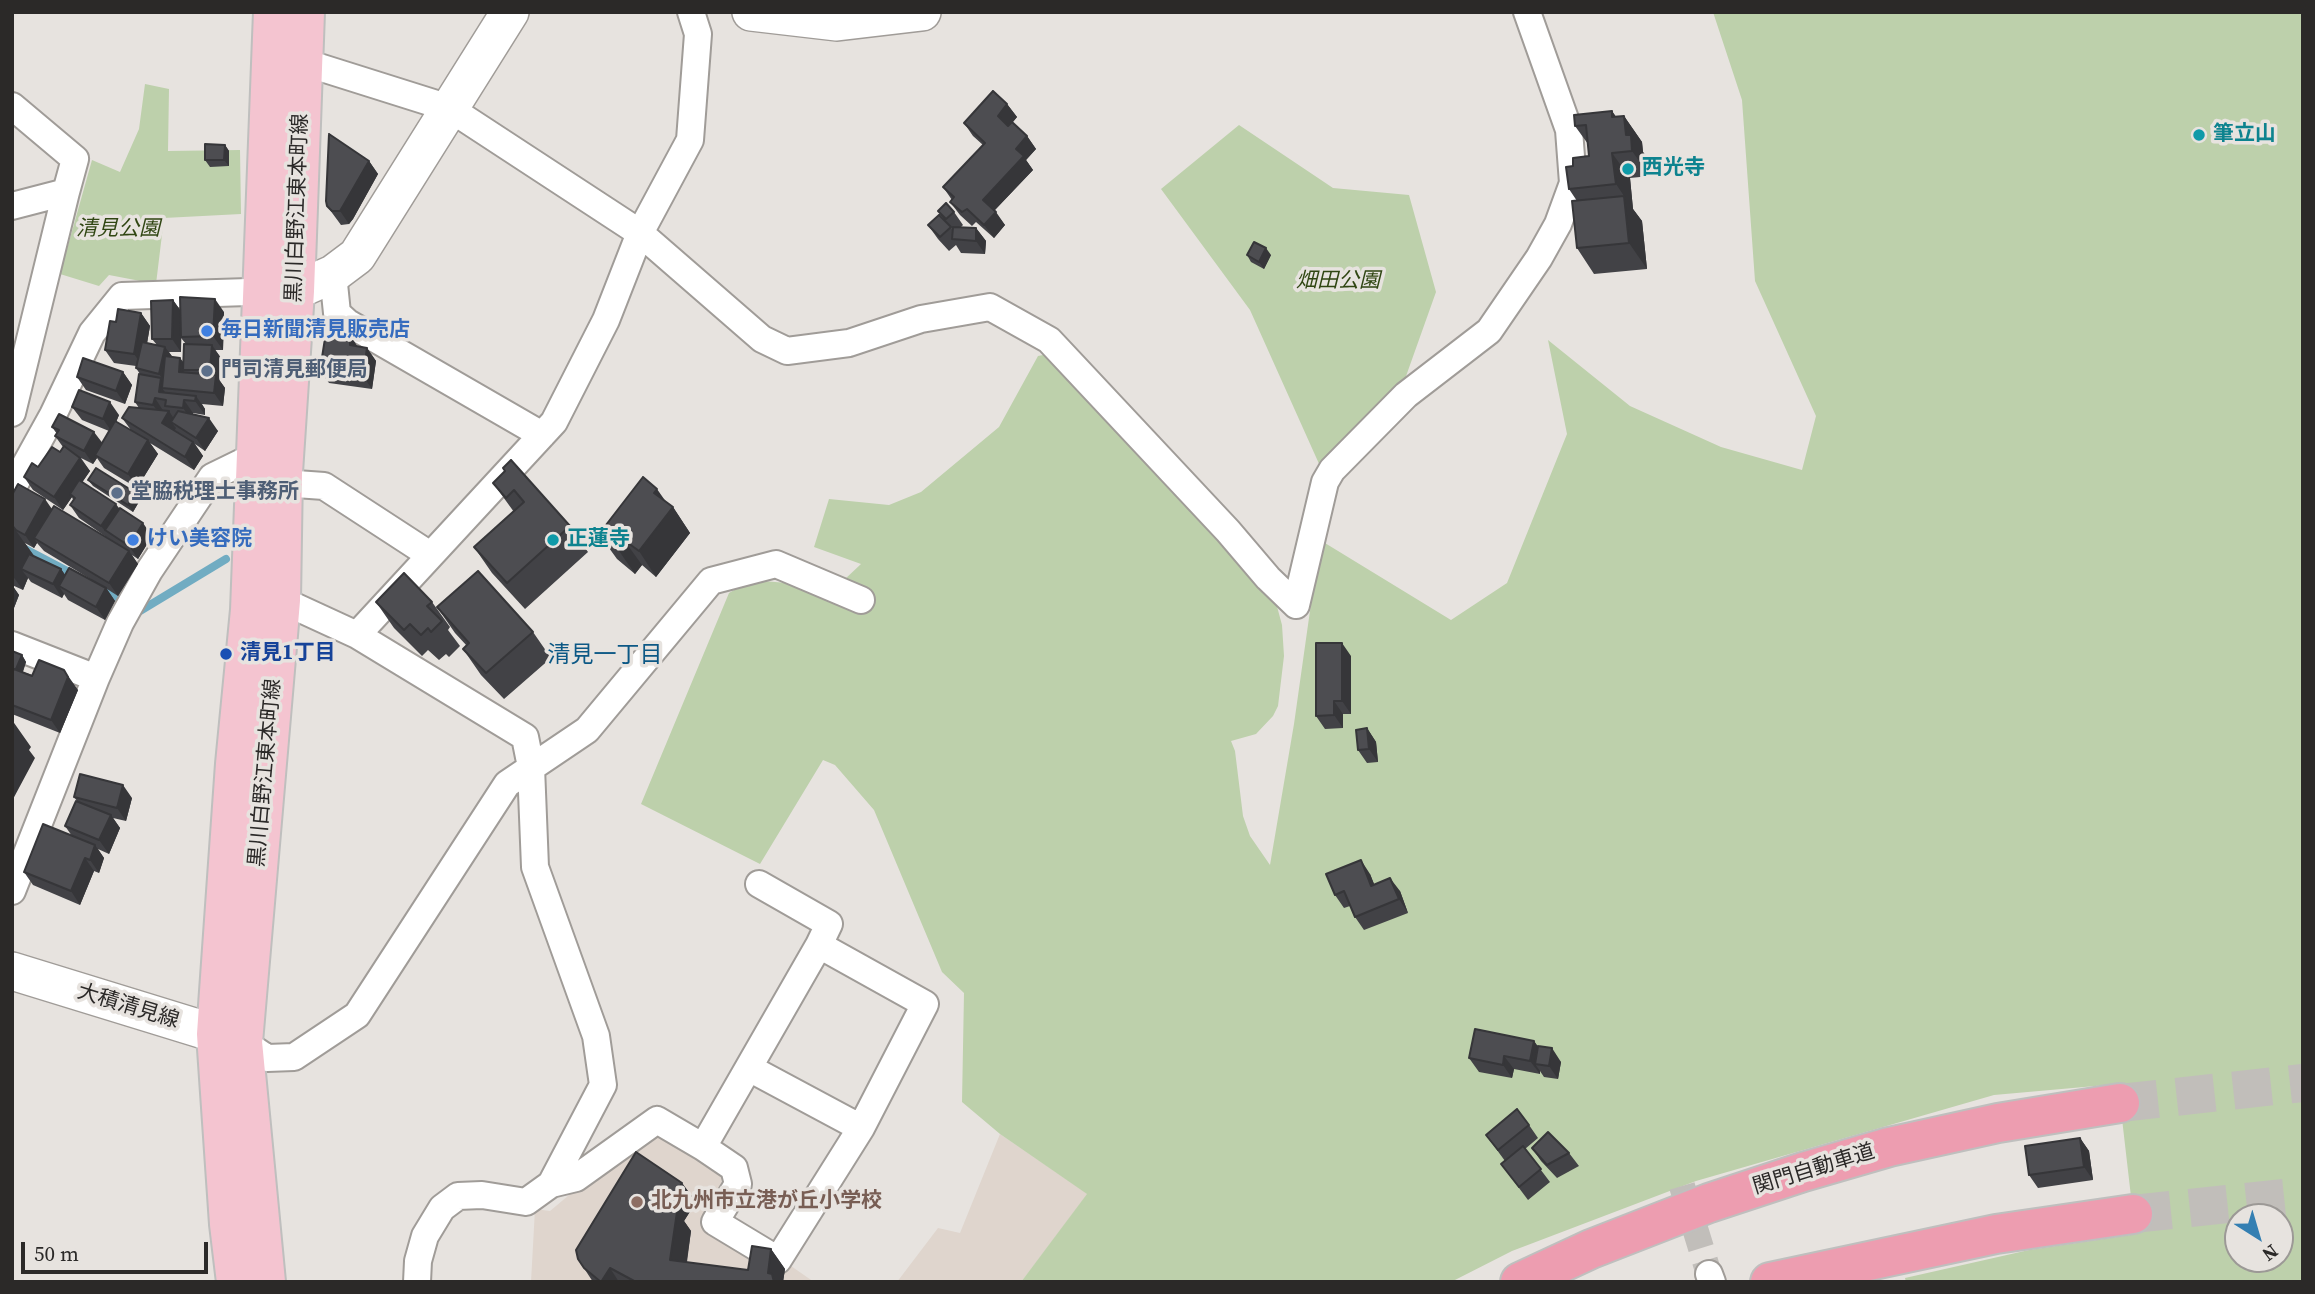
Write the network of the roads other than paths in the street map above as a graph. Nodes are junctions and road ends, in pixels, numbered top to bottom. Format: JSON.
{"nodes":[{"id":1,"x":273,"y":12,"type":"edge"},
{"id":2,"x":304,"y":12,"type":"edge"},
{"id":3,"x":510,"y":12,"type":"edge"},
{"id":4,"x":691,"y":12,"type":"edge"},
{"id":5,"x":751,"y":12,"type":"edge"},
{"id":6,"x":922,"y":12,"type":"edge"},
{"id":7,"x":1527,"y":12,"type":"edge"},
{"id":8,"x":287,"y":59,"type":"junction"},
{"id":9,"x":12,"y":106,"type":"edge"},
{"id":10,"x":449,"y":108,"type":"junction"},
{"id":11,"x":65,"y":192,"type":"junction"},
{"id":12,"x":12,"y":205,"type":"edge"},
{"id":13,"x":640,"y":233,"type":"junction"},
{"id":14,"x":333,"y":274,"type":"junction"},
{"id":15,"x":279,"y":291,"type":"junction"},
{"id":16,"x":12,"y":413,"type":"edge"},
{"id":17,"x":12,"y":422,"type":"edge"},
{"id":18,"x":542,"y":435,"type":"junction"},
{"id":19,"x":38,"y":443,"type":"junction"},
{"id":20,"x":257,"y":455,"type":"junction"},
{"id":21,"x":282,"y":483,"type":"junction"},
{"id":22,"x":12,"y":489,"type":"edge"},
{"id":23,"x":430,"y":555,"type":"junction"},
{"id":24,"x":281,"y":600,"type":"junction"},
{"id":25,"x":861,"y":600,"type":"dead end"},
{"id":26,"x":356,"y":635,"type":"junction"},
{"id":27,"x":12,"y":645,"type":"edge"},
{"id":28,"x":96,"y":678,"type":"junction"},
{"id":29,"x":531,"y":767,"type":"junction"},
{"id":30,"x":759,"y":884,"type":"dead end"},
{"id":31,"x":12,"y":891,"type":"edge"},
{"id":32,"x":819,"y":945,"type":"junction"},
{"id":33,"x":12,"y":971,"type":"edge"},
{"id":34,"x":229,"y":1038,"type":"junction"},
{"id":35,"x":749,"y":1068,"type":"junction"},
{"id":36,"x":2120,"y":1103,"type":"tunnel mouth"},
{"id":37,"x":862,"y":1128,"type":"junction"},
{"id":38,"x":703,"y":1147,"type":"junction"},
{"id":39,"x":551,"y":1184,"type":"junction"},
{"id":40,"x":2133,"y":1214,"type":"tunnel mouth"},
{"id":41,"x":236,"y":1282,"type":"edge"},
{"id":42,"x":266,"y":1282,"type":"edge"},
{"id":43,"x":417,"y":1282,"type":"edge"},
{"id":44,"x":1520,"y":1282,"type":"edge"},
{"id":45,"x":1771,"y":1282,"type":"edge"}],
"edges":[{"from":1,"to":8,"type":"main road","name":"黒川白野江東本町線"},
{"from":2,"to":8,"type":"main road","name":"黒川白野江東本町線"},
{"from":3,"to":10,"type":"street"},
{"from":4,"to":13,"type":"street"},
{"from":5,"to":6,"type":"street"},
{"from":7,"to":13,"type":"street"},
{"from":8,"to":10,"type":"street"},
{"from":8,"to":15,"type":"main road","name":"黒川白野江東本町線"},
{"from":9,"to":11,"type":"street"},
{"from":10,"to":13,"type":"street"},
{"from":10,"to":14,"type":"street"},
{"from":11,"to":12,"type":"street"},
{"from":11,"to":16,"type":"street"},
{"from":13,"to":18,"type":"street"},
{"from":14,"to":15,"type":"street"},
{"from":14,"to":18,"type":"street"},
{"from":15,"to":19,"type":"street"},
{"from":15,"to":20,"type":"main road","name":"黒川白野江東本町線"},
{"from":15,"to":21,"type":"main road","name":"黒川白野江東本町線"},
{"from":17,"to":19,"type":"street"},
{"from":18,"to":23,"type":"street"},
{"from":19,"to":22,"type":"street"},
{"from":20,"to":28,"type":"street"},
{"from":20,"to":34,"type":"main road","name":"黒川白野江東本町線"},
{"from":21,"to":23,"type":"street"},
{"from":21,"to":24,"type":"main road","name":"黒川白野江東本町線"},
{"from":23,"to":26,"type":"street"},
{"from":24,"to":26,"type":"street"},
{"from":24,"to":34,"type":"main road","name":"黒川白野江東本町線"},
{"from":25,"to":29,"type":"street"},
{"from":26,"to":29,"type":"street"},
{"from":27,"to":28,"type":"street"},
{"from":28,"to":31,"type":"street"},
{"from":29,"to":34,"type":"street"},
{"from":29,"to":39,"type":"street"},
{"from":30,"to":32,"type":"street"},
{"from":32,"to":35,"type":"street"},
{"from":32,"to":37,"type":"street"},
{"from":33,"to":34,"type":"street","name":"大積清見線"},
{"from":34,"to":41,"type":"main road","name":"黒川白野江東本町線"},
{"from":34,"to":42,"type":"main road","name":"黒川白野江東本町線"},
{"from":35,"to":37,"type":"street"},
{"from":35,"to":38,"type":"street"},
{"from":36,"to":44,"type":"highway","name":"関門自動車道"},
{"from":37,"to":38,"type":"street"},
{"from":38,"to":39,"type":"street"},
{"from":39,"to":43,"type":"street"},
{"from":40,"to":45,"type":"highway"}]}
